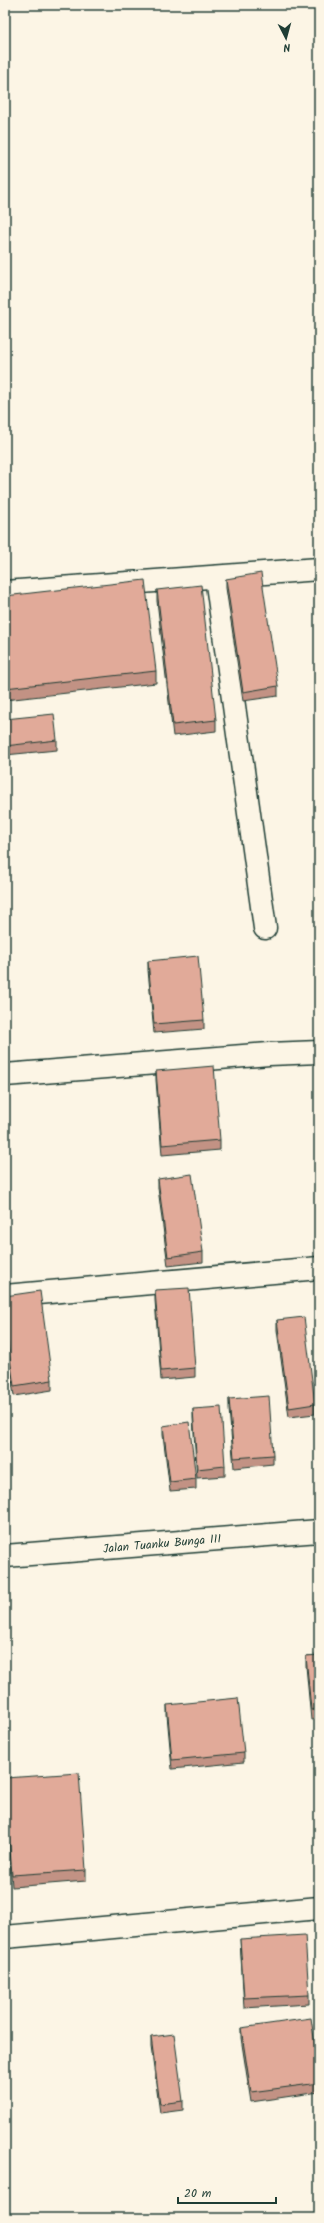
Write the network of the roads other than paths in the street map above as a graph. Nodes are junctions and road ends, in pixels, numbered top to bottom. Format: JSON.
{"nodes":[{"id":1,"x":319,"y":569,"type":"edge"},
{"id":2,"x":216,"y":577,"type":"junction"},
{"id":3,"x":5,"y":592,"type":"edge"},
{"id":4,"x":265,"y":928,"type":"dead end"},
{"id":5,"x":319,"y":1052,"type":"edge"},
{"id":6,"x":5,"y":1075,"type":"edge"},
{"id":7,"x":319,"y":1268,"type":"edge"},
{"id":8,"x":5,"y":1296,"type":"edge"},
{"id":9,"x":319,"y":1531,"type":"edge"},
{"id":10,"x":5,"y":1556,"type":"edge"},
{"id":11,"x":319,"y":1908,"type":"edge"},
{"id":12,"x":5,"y":1937,"type":"edge"}],
"edges":[{"from":1,"to":2,"type":"street"},
{"from":2,"to":3,"type":"street"},
{"from":2,"to":4,"type":"street"},
{"from":5,"to":6,"type":"street"},
{"from":7,"to":8,"type":"street"},
{"from":9,"to":10,"type":"street","name":"Jalan Tuanku Bunga III"},
{"from":11,"to":12,"type":"street"}]}
